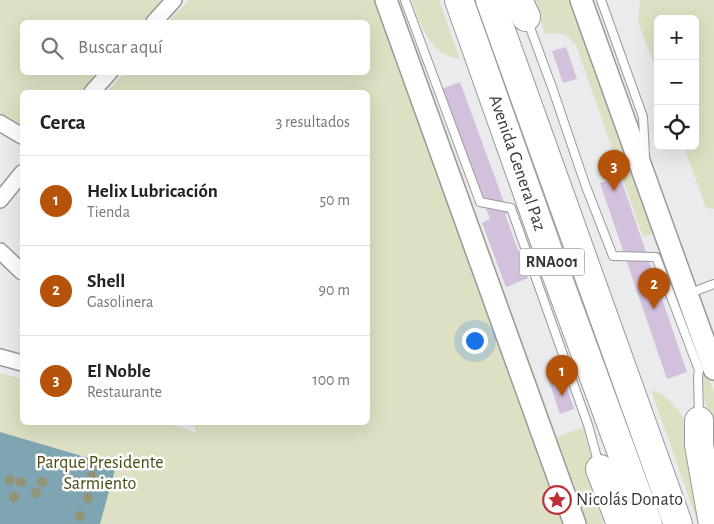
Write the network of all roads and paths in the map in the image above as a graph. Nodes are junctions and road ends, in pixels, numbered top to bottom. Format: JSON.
{"nodes":[{"id":1,"x":174,"y":0,"type":"edge"},
{"id":2,"x":386,"y":0,"type":"edge"},
{"id":3,"x":405,"y":0,"type":"edge"},
{"id":4,"x":459,"y":0,"type":"edge"},
{"id":5,"x":490,"y":0,"type":"edge"},
{"id":6,"x":581,"y":0,"type":"edge"},
{"id":7,"x":601,"y":0,"type":"edge"},
{"id":8,"x":523,"y":6,"type":"edge"},
{"id":9,"x":156,"y":20,"type":"edge"},
{"id":10,"x":107,"y":75,"type":"edge"},
{"id":11,"x":94,"y":90,"type":"edge"},
{"id":12,"x":0,"y":123,"type":"edge"},
{"id":13,"x":20,"y":135,"type":"edge"},
{"id":14,"x":20,"y":175,"type":"edge"},
{"id":15,"x":647,"y":182,"type":"junction"},
{"id":16,"x":0,"y":200,"type":"edge"},
{"id":17,"x":0,"y":251,"type":"edge"},
{"id":18,"x":20,"y":270,"type":"edge"},
{"id":19,"x":714,"y":284,"type":"edge"},
{"id":20,"x":687,"y":294,"type":"junction"},
{"id":21,"x":0,"y":357,"type":"edge"},
{"id":22,"x":20,"y":362,"type":"edge"},
{"id":23,"x":714,"y":369,"type":"edge"},
{"id":24,"x":703,"y":429,"type":"joint"},
{"id":25,"x":600,"y":469,"type":"junction"},
{"id":26,"x":604,"y":501,"type":"dead end"},
{"id":27,"x":575,"y":524,"type":"edge"},
{"id":28,"x":621,"y":524,"type":"edge"},
{"id":29,"x":648,"y":524,"type":"edge"},
{"id":30,"x":678,"y":524,"type":"edge"},
{"id":31,"x":713,"y":524,"type":"edge"}],
"edges":[{"from":1,"to":9,"type":"street"},
{"from":2,"to":27,"type":"street"},
{"from":3,"to":25,"type":"lane"},
{"from":4,"to":29,"type":"highway","name":"Avenida General Paz","number":"RNA001"},
{"from":5,"to":30,"type":"highway","name":"Avenida General Paz","number":"RNA001"},
{"from":6,"to":15,"type":"street"},
{"from":7,"to":15,"type":"lane"},
{"from":8,"to":24,"type":"lane"},
{"from":10,"to":11,"type":"street"},
{"from":12,"to":13,"type":"street"},
{"from":14,"to":16,"type":"street"},
{"from":15,"to":20,"type":"street"},
{"from":17,"to":18,"type":"street"},
{"from":19,"to":20,"type":"lane"},
{"from":20,"to":23,"type":"street"},
{"from":21,"to":22,"type":"street"},
{"from":24,"to":31,"type":"highway"},
{"from":25,"to":26,"type":"lane"},
{"from":25,"to":28,"type":"highway"}]}
